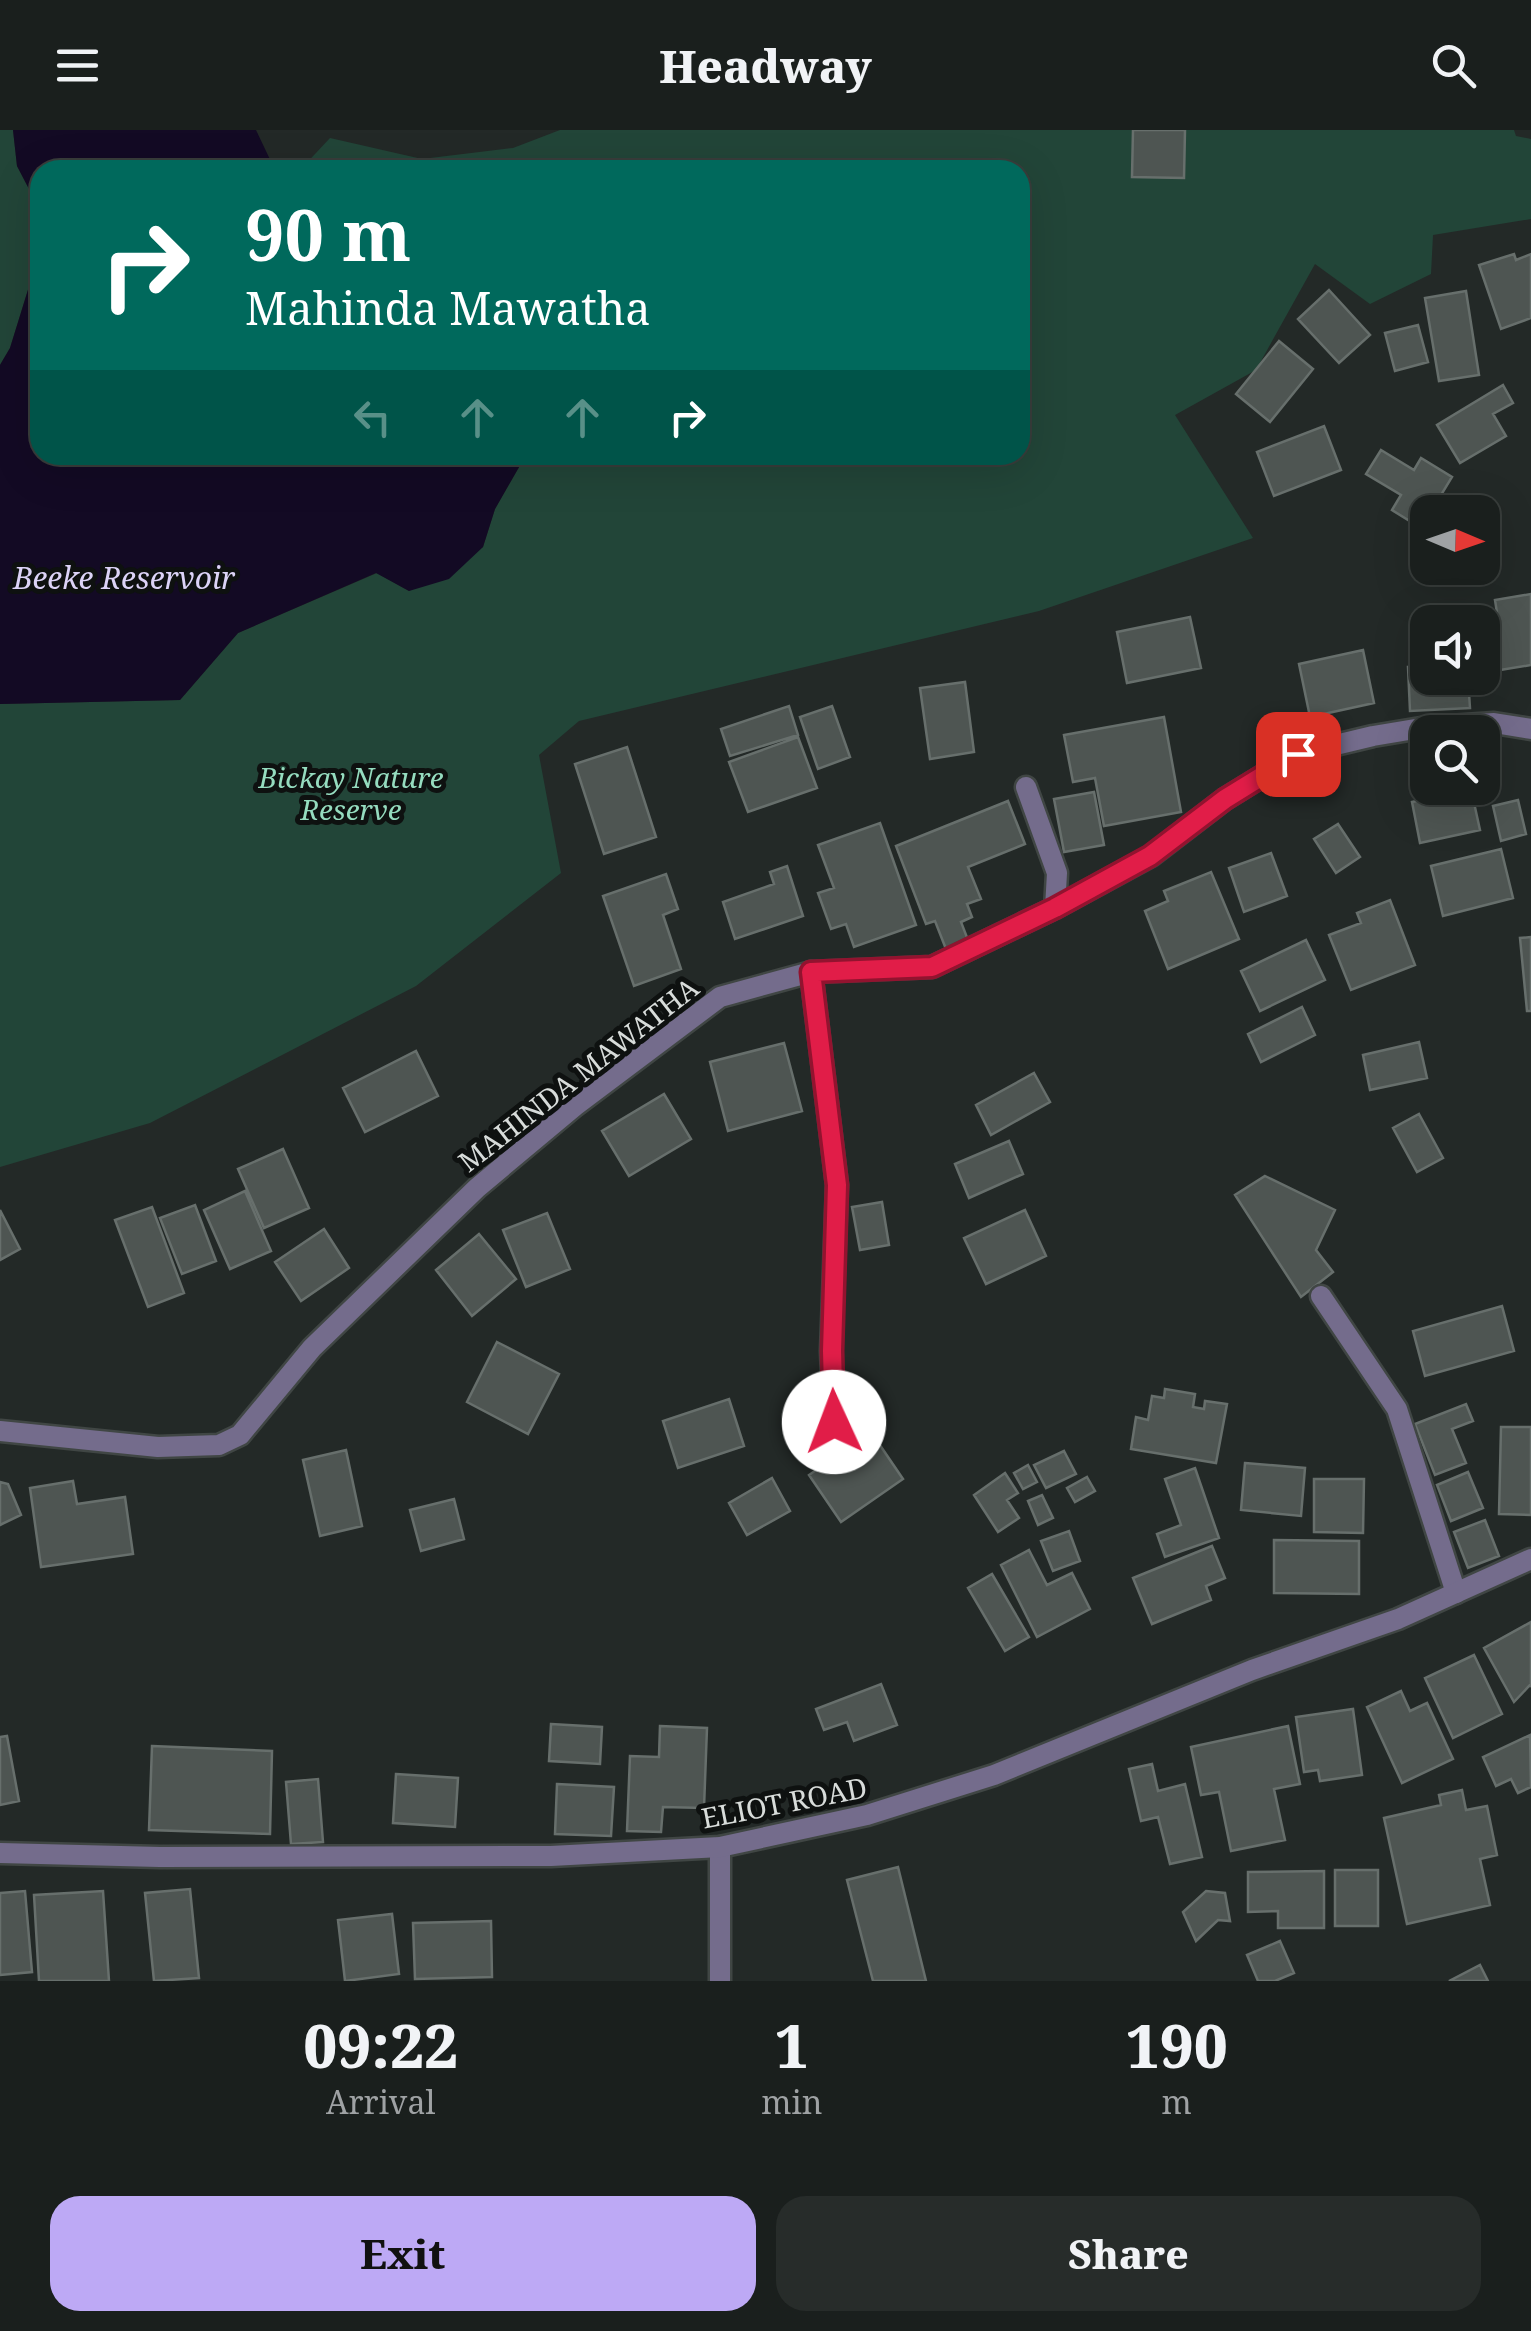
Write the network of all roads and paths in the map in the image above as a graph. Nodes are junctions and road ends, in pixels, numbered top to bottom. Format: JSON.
{"nodes":[{"id":1,"x":1531,"y":730,"type":"edge"},
{"id":2,"x":1026,"y":787,"type":"dead end"},
{"id":3,"x":1055,"y":908,"type":"junction"},
{"id":4,"x":811,"y":972,"type":"junction"},
{"id":5,"x":1322,"y":1296,"type":"dead end"},
{"id":6,"x":834,"y":1422,"type":"dead end"},
{"id":7,"x":0,"y":1431,"type":"edge"},
{"id":8,"x":1531,"y":1559,"type":"edge"},
{"id":9,"x":1456,"y":1593,"type":"junction"},
{"id":10,"x":720,"y":1847,"type":"junction"},
{"id":11,"x":0,"y":1853,"type":"edge"},
{"id":12,"x":720,"y":1981,"type":"edge"}],
"edges":[{"from":1,"to":3,"type":"street","name":"MAHINDA MAWATHA"},
{"from":2,"to":3,"type":"street"},
{"from":3,"to":4,"type":"street","name":"MAHINDA MAWATHA"},
{"from":4,"to":6,"type":"street"},
{"from":4,"to":7,"type":"street","name":"MAHINDA MAWATHA"},
{"from":5,"to":9,"type":"street"},
{"from":8,"to":9,"type":"street","name":"ELIOT ROAD"},
{"from":9,"to":10,"type":"street","name":"ELIOT ROAD"},
{"from":10,"to":11,"type":"street","name":"ELIOT ROAD"},
{"from":10,"to":12,"type":"street"}]}
